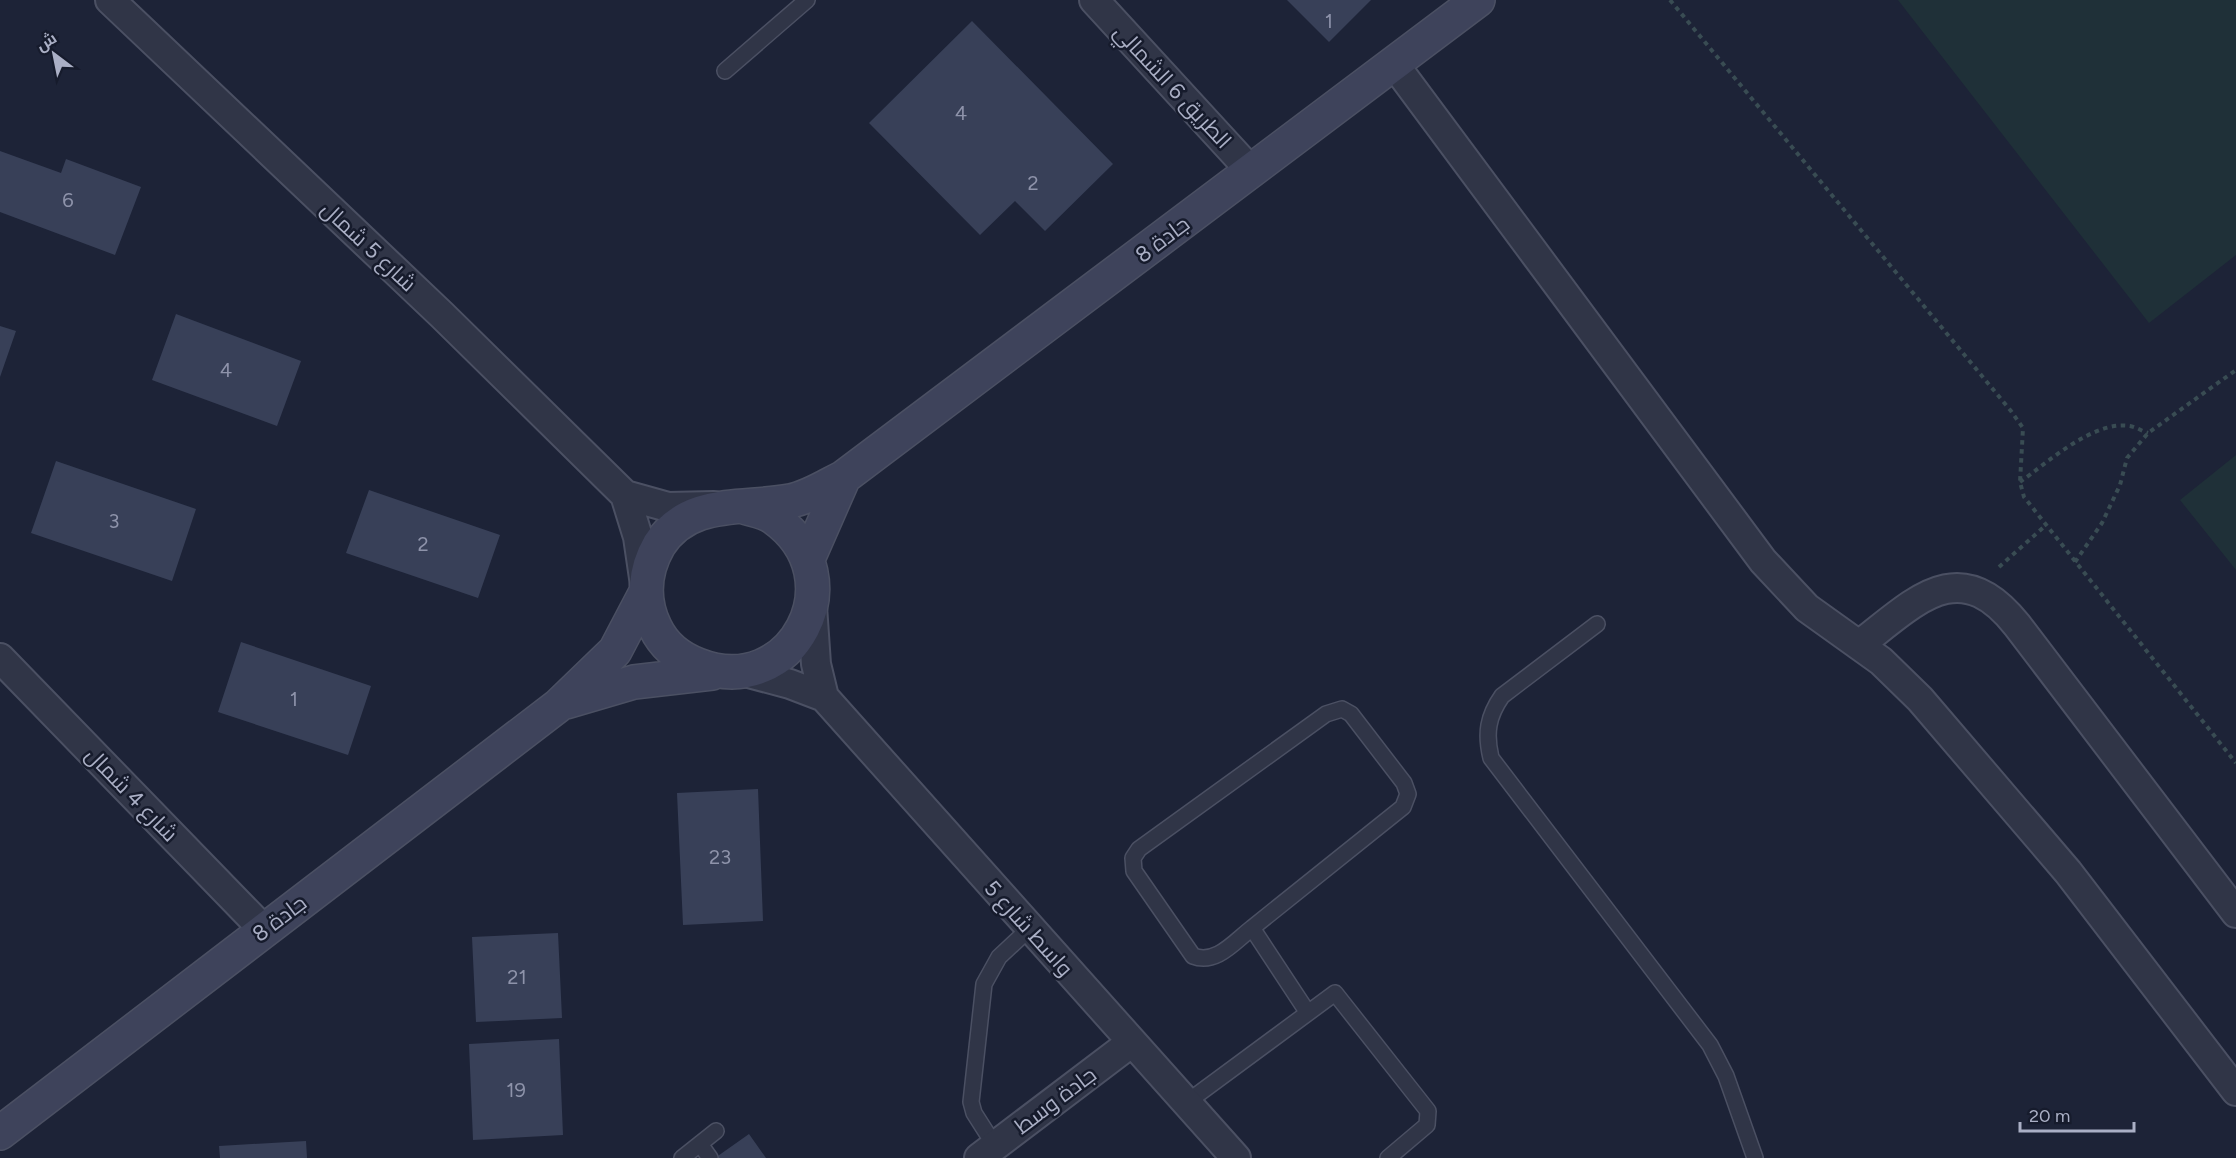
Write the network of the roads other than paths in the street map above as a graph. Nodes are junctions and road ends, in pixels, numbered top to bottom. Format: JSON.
{"nodes":[{"id":1,"x":110,"y":0,"type":"edge"},
{"id":2,"x":807,"y":0,"type":"edge"},
{"id":3,"x":1094,"y":0,"type":"edge"},
{"id":4,"x":1478,"y":0,"type":"edge"},
{"id":5,"x":1394,"y":64,"type":"junction"},
{"id":6,"x":724,"y":71,"type":"dead end"},
{"id":7,"x":1252,"y":172,"type":"junction"},
{"id":8,"x":844,"y":477,"type":"junction"},
{"id":9,"x":625,"y":495,"type":"junction"},
{"id":10,"x":734,"y":506,"type":"junction"},
{"id":11,"x":808,"y":559,"type":"junction"},
{"id":12,"x":646,"y":589,"type":"junction"},
{"id":13,"x":812,"y":606,"type":"junction"},
{"id":14,"x":1597,"y":624,"type":"dead end"},
{"id":15,"x":1859,"y":645,"type":"junction"},
{"id":16,"x":0,"y":658,"type":"edge"},
{"id":17,"x":730,"y":672,"type":"junction"},
{"id":18,"x":824,"y":698,"type":"junction"},
{"id":19,"x":559,"y":705,"type":"junction"},
{"id":20,"x":2236,"y":913,"type":"edge"},
{"id":21,"x":1252,"y":928,"type":"junction"},
{"id":22,"x":1029,"y":929,"type":"junction"},
{"id":23,"x":264,"y":930,"type":"junction"},
{"id":24,"x":1308,"y":1012,"type":"junction"},
{"id":25,"x":1132,"y":1042,"type":"junction"},
{"id":26,"x":2236,"y":1090,"type":"edge"},
{"id":27,"x":1186,"y":1103,"type":"junction"},
{"id":28,"x":716,"y":1131,"type":"dead end"},
{"id":29,"x":0,"y":1133,"type":"edge"},
{"id":30,"x":700,"y":1144,"type":"junction"},
{"id":31,"x":987,"y":1152,"type":"edge"},
{"id":32,"x":682,"y":1158,"type":"edge"},
{"id":33,"x":710,"y":1158,"type":"edge"},
{"id":34,"x":1236,"y":1158,"type":"edge"},
{"id":35,"x":1388,"y":1158,"type":"edge"},
{"id":36,"x":1755,"y":1158,"type":"edge"}],
"edges":[{"from":1,"to":9,"type":"street","name":"شارع 5 شمال"},
{"from":2,"to":6,"type":"lane"},
{"from":3,"to":7,"type":"street","name":"الطريق 6 الشمالي"},
{"from":4,"to":5,"type":"main road","name":"جادة 8"},
{"from":5,"to":7,"type":"main road","name":"جادة 8"},
{"from":5,"to":15,"type":"street"},
{"from":7,"to":8,"type":"main road","name":"جادة 8"},
{"from":8,"to":10,"type":"main road","name":"جادة 8"},
{"from":8,"to":11,"type":"main road","name":"جادة 8"},
{"from":9,"to":10,"type":"street","name":"شارع 5 شمال"},
{"from":9,"to":12,"type":"street","name":"شارع 5 شمال"},
{"from":10,"to":11,"type":"main road"},
{"from":10,"to":12,"type":"main road"},
{"from":11,"to":13,"type":"main road"},
{"from":12,"to":17,"type":"main road"},
{"from":12,"to":19,"type":"main road","name":"جادة 8"},
{"from":13,"to":17,"type":"main road"},
{"from":13,"to":18,"type":"street","name":"واسط شارع 5"},
{"from":14,"to":36,"type":"lane"},
{"from":15,"to":20,"type":"street"},
{"from":15,"to":26,"type":"street"},
{"from":16,"to":23,"type":"street","name":"شارع 4 شمال"},
{"from":17,"to":18,"type":"street","name":"واسط شارع 5"},
{"from":17,"to":19,"type":"main road","name":"جادة 8"},
{"from":18,"to":22,"type":"street","name":"واسط شارع 5"},
{"from":19,"to":23,"type":"main road","name":"جادة 8"},
{"from":21,"to":21,"type":"lane"},
{"from":21,"to":24,"type":"lane"},
{"from":22,"to":25,"type":"street","name":"واسط شارع 5"},
{"from":22,"to":31,"type":"lane"},
{"from":23,"to":29,"type":"main road","name":"جادة 8"},
{"from":24,"to":27,"type":"lane"},
{"from":24,"to":35,"type":"lane"},
{"from":25,"to":27,"type":"street","name":"واسط شارع 5"},
{"from":25,"to":31,"type":"street","name":"جادة وسط"},
{"from":27,"to":34,"type":"street","name":"واسط شارع 5"},
{"from":28,"to":30,"type":"lane"},
{"from":30,"to":32,"type":"lane"},
{"from":30,"to":33,"type":"lane"}]}
